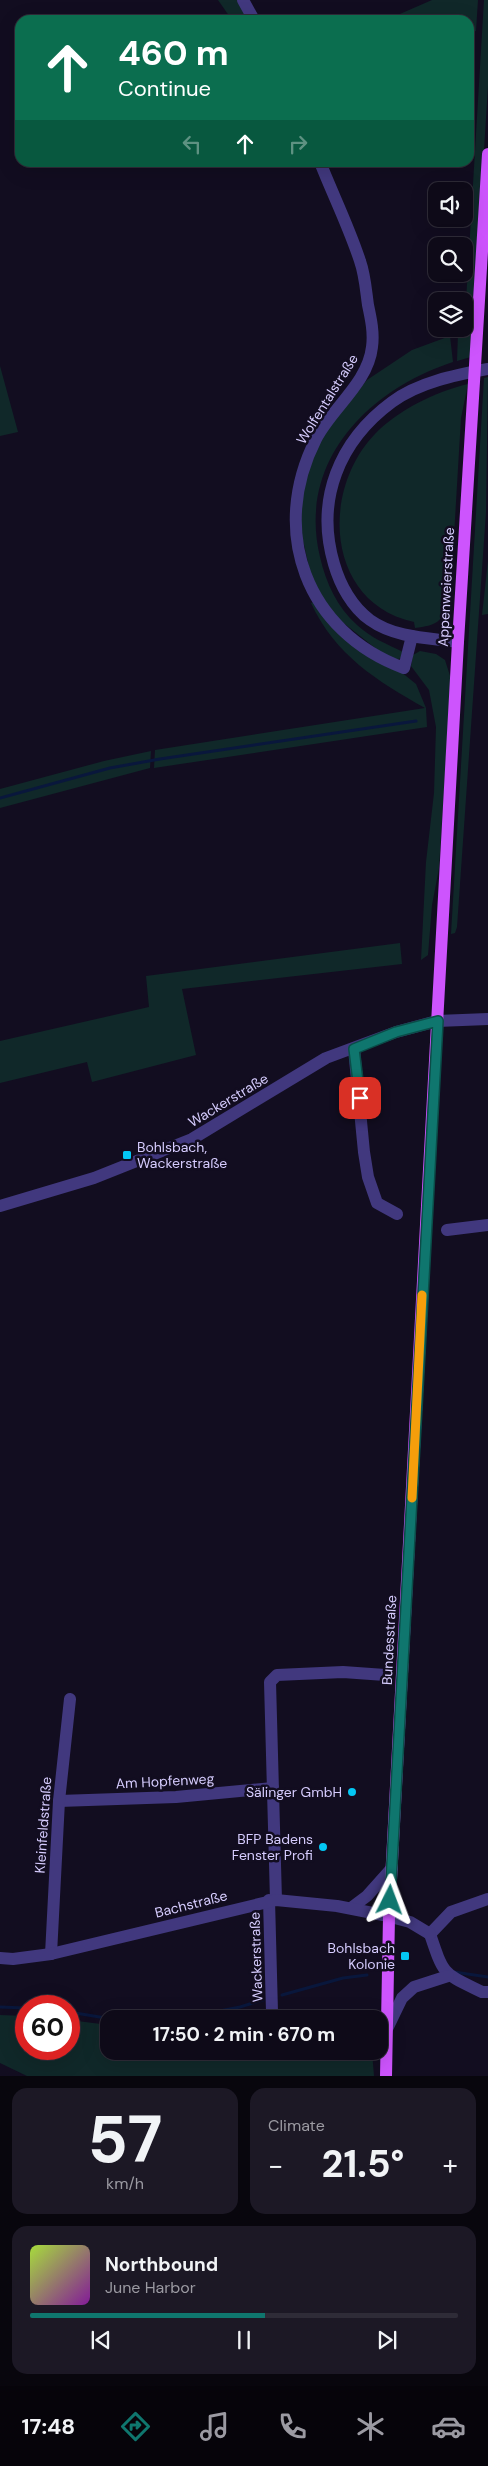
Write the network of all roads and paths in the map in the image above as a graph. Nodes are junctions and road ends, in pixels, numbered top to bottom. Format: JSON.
{"nodes":[{"id":1,"x":243,"y":0,"type":"edge"},
{"id":2,"x":251,"y":15,"type":"edge"},
{"id":3,"x":488,"y":154,"type":"edge"},
{"id":4,"x":322,"y":167,"type":"edge"},
{"id":5,"x":488,"y":369,"type":"edge"},
{"id":6,"x":412,"y":636,"type":"junction"},
{"id":7,"x":458,"y":642,"type":"junction"},
{"id":8,"x":488,"y":1019,"type":"edge"},
{"id":9,"x":438,"y":1021,"type":"junction"},
{"id":10,"x":354,"y":1049,"type":"junction"},
{"id":11,"x":0,"y":1206,"type":"edge"},
{"id":12,"x":427,"y":1206,"type":"joint"},
{"id":13,"x":397,"y":1214,"type":"dead end"},
{"id":14,"x":488,"y":1225,"type":"edge"},
{"id":15,"x":447,"y":1230,"type":"dead end"},
{"id":16,"x":386,"y":1675,"type":"dead end"},
{"id":17,"x":70,"y":1699,"type":"dead end"},
{"id":18,"x":273,"y":1788,"type":"junction"},
{"id":19,"x":59,"y":1801,"type":"junction"},
{"id":20,"x":392,"y":1868,"type":"junction"},
{"id":21,"x":488,"y":1899,"type":"edge"},
{"id":22,"x":272,"y":1900,"type":"junction"},
{"id":23,"x":351,"y":1908,"type":"junction"},
{"id":24,"x":389,"y":1917,"type":"junction"},
{"id":25,"x":430,"y":1934,"type":"junction"},
{"id":26,"x":50,"y":1954,"type":"junction"},
{"id":27,"x":0,"y":1958,"type":"edge"},
{"id":28,"x":448,"y":1976,"type":"junction"},
{"id":29,"x":488,"y":1992,"type":"edge"},
{"id":30,"x":272,"y":2010,"type":"edge"},
{"id":31,"x":388,"y":2027,"type":"joint"},
{"id":32,"x":387,"y":2060,"type":"edge"},
{"id":33,"x":386,"y":2076,"type":"edge"}],
"edges":[{"from":1,"to":2,"type":"street"},
{"from":3,"to":7,"type":"main road","name":"Appenweierstraße"},
{"from":4,"to":6,"type":"street","name":"Wolfentalstraße"},
{"from":5,"to":6,"type":"street"},
{"from":6,"to":7,"type":"street"},
{"from":7,"to":9,"type":"main road","name":"Appenweierstraße"},
{"from":8,"to":9,"type":"street","name":"Wackerstraße"},
{"from":9,"to":10,"type":"street","name":"Wackerstraße"},
{"from":9,"to":12,"type":"main road","name":"Appenweierstraße"},
{"from":10,"to":11,"type":"street","name":"Wackerstraße"},
{"from":10,"to":13,"type":"street"},
{"from":12,"to":20,"type":"main road","name":"Bundesstraße"},
{"from":14,"to":15,"type":"street"},
{"from":16,"to":18,"type":"street","name":"Wackerstraße"},
{"from":17,"to":19,"type":"street","name":"Kleinfeldstraße"},
{"from":18,"to":19,"type":"street","name":"Am Hopfenweg"},
{"from":18,"to":22,"type":"street","name":"Wackerstraße"},
{"from":19,"to":26,"type":"street","name":"Kleinfeldstraße"},
{"from":20,"to":23,"type":"street"},
{"from":20,"to":24,"type":"main road","name":"Bundesstraße"},
{"from":21,"to":25,"type":"street"},
{"from":22,"to":23,"type":"street","name":"Bachstraße"},
{"from":22,"to":26,"type":"street","name":"Bachstraße"},
{"from":22,"to":30,"type":"street","name":"Wackerstraße"},
{"from":23,"to":24,"type":"street","name":"Bachstraße"},
{"from":24,"to":25,"type":"street","name":"Bachstraße"},
{"from":24,"to":31,"type":"main road","name":"Bundesstraße"},
{"from":25,"to":28,"type":"street"},
{"from":26,"to":27,"type":"street","name":"Bachstraße"},
{"from":28,"to":29,"type":"street"},
{"from":28,"to":31,"type":"street"},
{"from":32,"to":33,"type":"main road","name":"Bundesstraße"}]}
